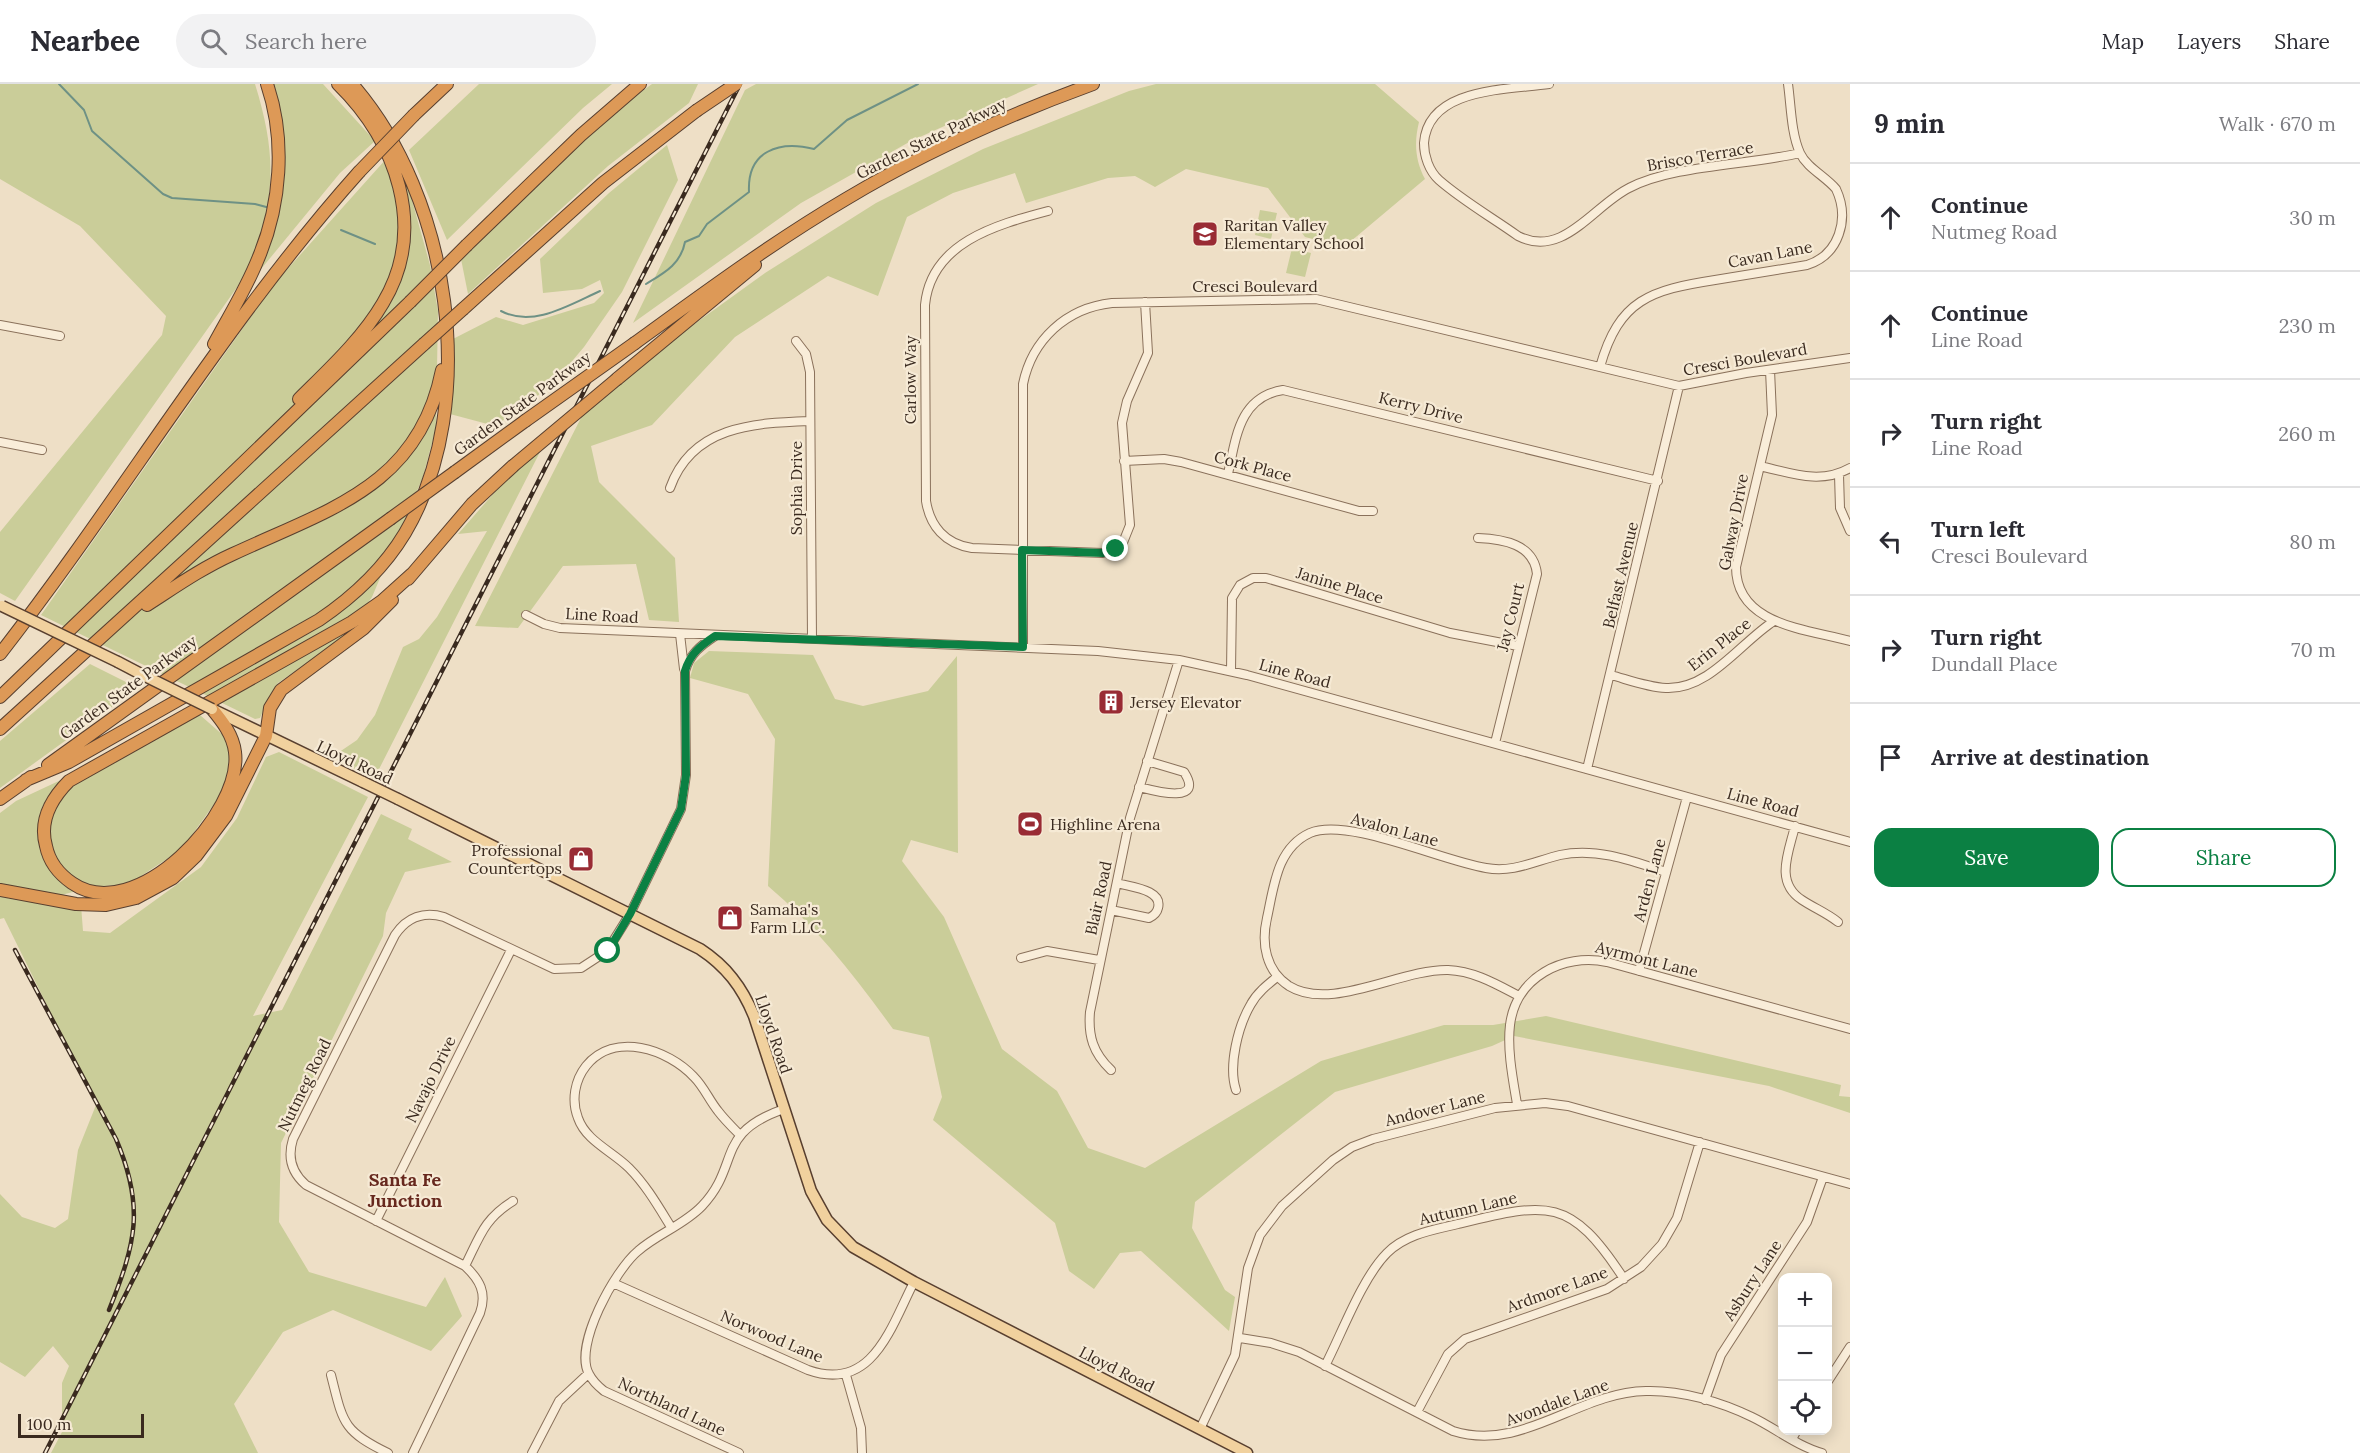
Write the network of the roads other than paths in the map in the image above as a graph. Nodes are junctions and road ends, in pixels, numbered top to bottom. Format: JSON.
{"nodes":[{"id":1,"x":267,"y":84,"type":"edge"},
{"id":2,"x":338,"y":84,"type":"edge"},
{"id":3,"x":352,"y":84,"type":"edge"},
{"id":4,"x":447,"y":84,"type":"edge"},
{"id":5,"x":640,"y":84,"type":"edge"},
{"id":6,"x":736,"y":84,"type":"edge"},
{"id":7,"x":1093,"y":84,"type":"edge"},
{"id":8,"x":1549,"y":84,"type":"edge"},
{"id":9,"x":1788,"y":84,"type":"edge"},
{"id":10,"x":1800,"y":153,"type":"junction"},
{"id":11,"x":1048,"y":211,"type":"dead end"},
{"id":12,"x":782,"y":239,"type":"junction"},
{"id":13,"x":1145,"y":302,"type":"junction"},
{"id":14,"x":0,"y":325,"type":"edge"},
{"id":15,"x":60,"y":336,"type":"dead end"},
{"id":16,"x":796,"y":341,"type":"dead end"},
{"id":17,"x":446,"y":352,"type":"junction"},
{"id":18,"x":1850,"y":358,"type":"edge"},
{"id":19,"x":1600,"y":367,"type":"junction"},
{"id":20,"x":1770,"y":370,"type":"junction"},
{"id":21,"x":196,"y":381,"type":"junction"},
{"id":22,"x":1679,"y":386,"type":"junction"},
{"id":23,"x":810,"y":421,"type":"junction"},
{"id":24,"x":0,"y":442,"type":"edge"},
{"id":25,"x":42,"y":450,"type":"dead end"},
{"id":26,"x":1124,"y":461,"type":"junction"},
{"id":27,"x":1760,"y":466,"type":"junction"},
{"id":28,"x":1850,"y":468,"type":"edge"},
{"id":29,"x":237,"y":469,"type":"junction"},
{"id":30,"x":1228,"y":474,"type":"junction"},
{"id":31,"x":1839,"y":475,"type":"junction"},
{"id":32,"x":1658,"y":481,"type":"junction"},
{"id":33,"x":670,"y":488,"type":"dead end"},
{"id":34,"x":1373,"y":511,"type":"dead end"},
{"id":35,"x":1850,"y":531,"type":"edge"},
{"id":36,"x":1478,"y":538,"type":"dead end"},
{"id":37,"x":1022,"y":550,"type":"junction"},
{"id":38,"x":412,"y":574,"type":"junction"},
{"id":39,"x":1,"y":606,"type":"edge"},
{"id":40,"x":526,"y":615,"type":"dead end"},
{"id":41,"x":123,"y":620,"type":"junction"},
{"id":42,"x":1773,"y":621,"type":"junction"},
{"id":43,"x":680,"y":634,"type":"junction"},
{"id":44,"x":715,"y":636,"type":"junction"},
{"id":45,"x":812,"y":639,"type":"junction"},
{"id":46,"x":1850,"y":641,"type":"edge"},
{"id":47,"x":1518,"y":646,"type":"junction"},
{"id":48,"x":1023,"y":647,"type":"junction"},
{"id":49,"x":0,"y":654,"type":"edge"},
{"id":50,"x":1179,"y":660,"type":"junction"},
{"id":51,"x":685,"y":671,"type":"junction"},
{"id":52,"x":1231,"y":671,"type":"junction"},
{"id":53,"x":1611,"y":675,"type":"junction"},
{"id":54,"x":0,"y":697,"type":"edge"},
{"id":55,"x":212,"y":708,"type":"junction"},
{"id":56,"x":0,"y":729,"type":"edge"},
{"id":57,"x":266,"y":736,"type":"junction"},
{"id":58,"x":1495,"y":743,"type":"junction"},
{"id":59,"x":1147,"y":761,"type":"junction"},
{"id":60,"x":1587,"y":769,"type":"junction"},
{"id":61,"x":26,"y":780,"type":"junction"},
{"id":62,"x":1139,"y":787,"type":"junction"},
{"id":63,"x":1687,"y":797,"type":"junction"},
{"id":64,"x":0,"y":799,"type":"edge"},
{"id":65,"x":1795,"y":826,"type":"junction"},
{"id":66,"x":1850,"y":842,"type":"edge"},
{"id":67,"x":1666,"y":872,"type":"junction"},
{"id":68,"x":1117,"y":883,"type":"junction"},
{"id":69,"x":0,"y":890,"type":"edge"},
{"id":70,"x":1111,"y":910,"type":"junction"},
{"id":71,"x":630,"y":914,"type":"junction"},
{"id":72,"x":1839,"y":922,"type":"dead end"},
{"id":73,"x":511,"y":950,"type":"junction"},
{"id":74,"x":1021,"y":958,"type":"dead end"},
{"id":75,"x":1099,"y":960,"type":"junction"},
{"id":76,"x":1639,"y":971,"type":"junction"},
{"id":77,"x":1277,"y":977,"type":"junction"},
{"id":78,"x":1519,"y":996,"type":"junction"},
{"id":79,"x":1850,"y":1029,"type":"edge"},
{"id":80,"x":1111,"y":1070,"type":"dead end"},
{"id":81,"x":1236,"y":1090,"type":"dead end"},
{"id":82,"x":1518,"y":1104,"type":"junction"},
{"id":83,"x":784,"y":1109,"type":"junction"},
{"id":84,"x":739,"y":1134,"type":"junction"},
{"id":85,"x":1700,"y":1142,"type":"junction"},
{"id":86,"x":1823,"y":1177,"type":"junction"},
{"id":87,"x":1850,"y":1184,"type":"edge"},
{"id":88,"x":513,"y":1201,"type":"dead end"},
{"id":89,"x":376,"y":1221,"type":"junction"},
{"id":90,"x":671,"y":1227,"type":"junction"},
{"id":91,"x":465,"y":1266,"type":"junction"},
{"id":92,"x":1624,"y":1279,"type":"junction"},
{"id":93,"x":914,"y":1282,"type":"junction"},
{"id":94,"x":613,"y":1283,"type":"junction"},
{"id":95,"x":1240,"y":1338,"type":"junction"},
{"id":96,"x":1850,"y":1347,"type":"edge"},
{"id":97,"x":1325,"y":1366,"type":"junction"},
{"id":98,"x":588,"y":1374,"type":"junction"},
{"id":99,"x":1832,"y":1374,"type":"edge"},
{"id":100,"x":331,"y":1375,"type":"dead end"},
{"id":101,"x":846,"y":1375,"type":"junction"},
{"id":102,"x":1705,"y":1400,"type":"junction"},
{"id":103,"x":1417,"y":1412,"type":"junction"},
{"id":104,"x":1200,"y":1429,"type":"junction"},
{"id":105,"x":1794,"y":1435,"type":"edge"},
{"id":106,"x":1792,"y":1439,"type":"junction"},
{"id":107,"x":388,"y":1453,"type":"edge"},
{"id":108,"x":413,"y":1453,"type":"edge"},
{"id":109,"x":532,"y":1453,"type":"edge"},
{"id":110,"x":739,"y":1453,"type":"edge"},
{"id":111,"x":862,"y":1453,"type":"edge"},
{"id":112,"x":1247,"y":1453,"type":"edge"},
{"id":113,"x":1822,"y":1453,"type":"edge"}],
"edges":[{"from":1,"to":21,"type":"highway"},
{"from":2,"to":29,"type":"highway"},
{"from":3,"to":17,"type":"highway"},
{"from":4,"to":21,"type":"highway","bridge":true},
{"from":5,"to":29,"type":"highway","bridge":true},
{"from":6,"to":41,"type":"highway","bridge":true},
{"from":7,"to":12,"type":"highway","name":"Garden State Parkway"},
{"from":8,"to":10,"type":"street","name":"Brisco Terrace"},
{"from":9,"to":10,"type":"street"},
{"from":10,"to":19,"type":"street","name":"Cavan Lane"},
{"from":11,"to":37,"type":"street","name":"Carlow Way"},
{"from":12,"to":38,"type":"highway","bridge":true},
{"from":12,"to":61,"type":"highway","name":"Garden State Parkway","bridge":true},
{"from":13,"to":19,"type":"street","name":"Cresci Boulevard"},
{"from":13,"to":26,"type":"street","name":"Carlow Way"},
{"from":13,"to":37,"type":"street","name":"Cresci Boulevard"},
{"from":14,"to":15,"type":"street"},
{"from":16,"to":23,"type":"street","name":"Sophia Drive"},
{"from":17,"to":41,"type":"highway"},
{"from":17,"to":61,"type":"highway"},
{"from":18,"to":20,"type":"street","name":"Cresci Boulevard"},
{"from":19,"to":22,"type":"street","name":"Cresci Boulevard"},
{"from":20,"to":22,"type":"street","name":"Cresci Boulevard"},
{"from":20,"to":27,"type":"street","name":"Galway Drive"},
{"from":21,"to":49,"type":"highway"},
{"from":22,"to":32,"type":"street","name":"Belfast Avenue"},
{"from":23,"to":33,"type":"street"},
{"from":23,"to":45,"type":"street","name":"Sophia Drive"},
{"from":24,"to":25,"type":"street"},
{"from":26,"to":30,"type":"street","name":"Cork Place"},
{"from":26,"to":37,"type":"street","name":"Carlow Way"},
{"from":27,"to":31,"type":"street"},
{"from":27,"to":42,"type":"street","name":"Galway Drive"},
{"from":28,"to":31,"type":"street"},
{"from":29,"to":54,"type":"highway"},
{"from":30,"to":32,"type":"street","name":"Kerry Drive"},
{"from":30,"to":34,"type":"street","name":"Cork Place"},
{"from":31,"to":35,"type":"street"},
{"from":32,"to":53,"type":"street","name":"Belfast Avenue"},
{"from":36,"to":47,"type":"street","name":"Jay Court"},
{"from":37,"to":48,"type":"street","name":"Cresci Boulevard"},
{"from":38,"to":55,"type":"highway"},
{"from":38,"to":57,"type":"highway"},
{"from":39,"to":55,"type":"main road","name":"Lloyd Road","bridge":true},
{"from":40,"to":43,"type":"street","name":"Line Road"},
{"from":41,"to":56,"type":"highway"},
{"from":42,"to":46,"type":"street","name":"Galway Drive"},
{"from":42,"to":53,"type":"street","name":"Erin Place"},
{"from":43,"to":44,"type":"street","name":"Line Road"},
{"from":43,"to":51,"type":"street"},
{"from":44,"to":45,"type":"street","name":"Line Road"},
{"from":44,"to":51,"type":"street"},
{"from":45,"to":48,"type":"street","name":"Line Road"},
{"from":47,"to":52,"type":"street","name":"Janine Place"},
{"from":47,"to":58,"type":"street","name":"Jay Court"},
{"from":48,"to":50,"type":"street","name":"Line Road"},
{"from":50,"to":52,"type":"street","name":"Line Road"},
{"from":50,"to":59,"type":"street","name":"Blair Road"},
{"from":51,"to":71,"type":"street"},
{"from":52,"to":58,"type":"street","name":"Line Road"},
{"from":53,"to":60,"type":"street","name":"Belfast Avenue"},
{"from":55,"to":57,"type":"main road","name":"Lloyd Road"},
{"from":57,"to":69,"type":"highway"},
{"from":57,"to":71,"type":"main road","name":"Lloyd Road","bridge":true},
{"from":58,"to":60,"type":"street","name":"Line Road"},
{"from":59,"to":62,"type":"street","name":"Blair Road"},
{"from":59,"to":62,"type":"street"},
{"from":60,"to":63,"type":"street","name":"Line Road"},
{"from":61,"to":64,"type":"highway","name":"Garden State Parkway"},
{"from":62,"to":68,"type":"street","name":"Blair Road"},
{"from":63,"to":65,"type":"street","name":"Line Road"},
{"from":63,"to":67,"type":"street","name":"Arden Lane"},
{"from":65,"to":66,"type":"street","name":"Line Road"},
{"from":65,"to":72,"type":"street"},
{"from":67,"to":76,"type":"street","name":"Arden Lane"},
{"from":67,"to":77,"type":"street","name":"Avalon Lane"},
{"from":68,"to":70,"type":"street","name":"Blair Road"},
{"from":68,"to":70,"type":"street"},
{"from":70,"to":75,"type":"street","name":"Blair Road"},
{"from":71,"to":73,"type":"street","name":"Nutmeg Road"},
{"from":71,"to":83,"type":"main road","name":"Lloyd Road"},
{"from":73,"to":89,"type":"street","name":"Navajo Drive"},
{"from":73,"to":89,"type":"street","name":"Nutmeg Road"},
{"from":74,"to":75,"type":"street"},
{"from":75,"to":80,"type":"street","name":"Blair Road"},
{"from":76,"to":78,"type":"street","name":"Ayrmont Lane"},
{"from":76,"to":79,"type":"street","name":"Ayrmont Lane"},
{"from":77,"to":78,"type":"street"},
{"from":77,"to":81,"type":"street"},
{"from":78,"to":82,"type":"street","name":"Ayrmont Lane"},
{"from":82,"to":85,"type":"street","name":"Andover Lane"},
{"from":82,"to":95,"type":"street","name":"Andover Lane"},
{"from":83,"to":84,"type":"street"},
{"from":83,"to":93,"type":"main road","name":"Lloyd Road"},
{"from":84,"to":90,"type":"street"},
{"from":84,"to":90,"type":"street"},
{"from":85,"to":86,"type":"street","name":"Andover Lane"},
{"from":85,"to":92,"type":"street","name":"Ardmore Lane"},
{"from":86,"to":87,"type":"street","name":"Andover Lane"},
{"from":86,"to":102,"type":"street","name":"Asbury Lane"},
{"from":88,"to":91,"type":"street"},
{"from":89,"to":91,"type":"street","name":"Nutmeg Road"},
{"from":90,"to":94,"type":"street"},
{"from":91,"to":108,"type":"street"},
{"from":92,"to":97,"type":"street","name":"Autumn Lane"},
{"from":92,"to":103,"type":"street","name":"Ardmore Lane"},
{"from":93,"to":101,"type":"street"},
{"from":93,"to":104,"type":"main road","name":"Lloyd Road"},
{"from":94,"to":98,"type":"street"},
{"from":94,"to":101,"type":"street","name":"Norwood Lane"},
{"from":95,"to":97,"type":"street","name":"Avondale Lane"},
{"from":95,"to":104,"type":"street","name":"Andover Lane"},
{"from":96,"to":99,"type":"street"},
{"from":97,"to":103,"type":"street","name":"Avondale Lane"},
{"from":98,"to":109,"type":"street"},
{"from":98,"to":110,"type":"street","name":"Northland Lane"},
{"from":100,"to":107,"type":"street"},
{"from":101,"to":111,"type":"street"},
{"from":102,"to":103,"type":"street","name":"Avondale Lane"},
{"from":102,"to":106,"type":"street","name":"Avondale Lane"},
{"from":104,"to":112,"type":"main road","name":"Lloyd Road"},
{"from":105,"to":106,"type":"street"},
{"from":106,"to":113,"type":"street","name":"Avondale Lane"}]}
